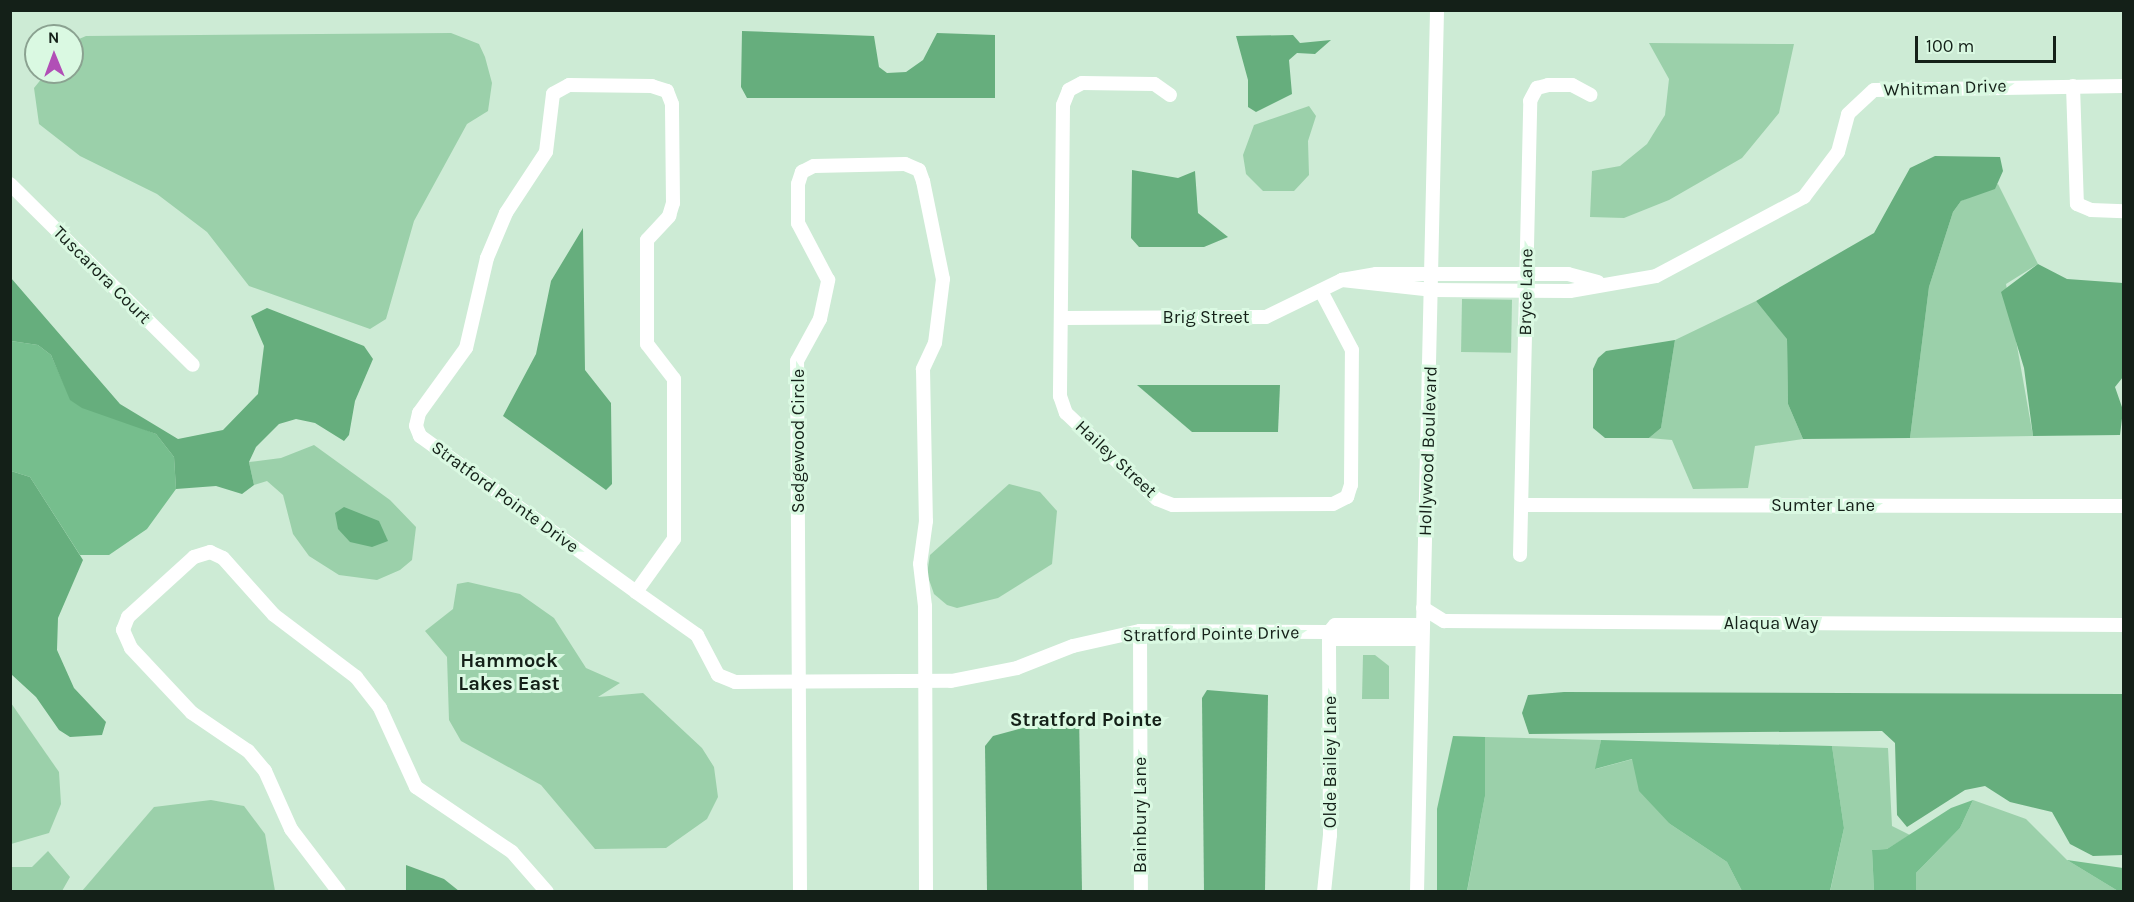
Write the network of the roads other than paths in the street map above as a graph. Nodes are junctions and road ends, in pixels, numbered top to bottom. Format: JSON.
{"nodes":[{"id":1,"x":1437,"y":10,"type":"edge"},
{"id":2,"x":2073,"y":86,"type":"junction"},
{"id":3,"x":2124,"y":86,"type":"edge"},
{"id":4,"x":1170,"y":94,"type":"dead end"},
{"id":5,"x":1591,"y":95,"type":"dead end"},
{"id":6,"x":10,"y":184,"type":"edge"},
{"id":7,"x":2124,"y":211,"type":"edge"},
{"id":8,"x":1433,"y":273,"type":"junction"},
{"id":9,"x":1526,"y":274,"type":"junction"},
{"id":10,"x":1342,"y":280,"type":"junction"},
{"id":11,"x":1598,"y":282,"type":"junction"},
{"id":12,"x":1433,"y":290,"type":"junction"},
{"id":13,"x":1526,"y":290,"type":"junction"},
{"id":14,"x":1321,"y":291,"type":"junction"},
{"id":15,"x":1062,"y":318,"type":"junction"},
{"id":16,"x":193,"y":365,"type":"dead end"},
{"id":17,"x":1523,"y":505,"type":"junction"},
{"id":18,"x":2124,"y":506,"type":"edge"},
{"id":19,"x":1520,"y":555,"type":"dead end"},
{"id":20,"x":636,"y":592,"type":"junction"},
{"id":21,"x":1423,"y":608,"type":"junction"},
{"id":22,"x":1423,"y":624,"type":"junction"},
{"id":23,"x":2124,"y":624,"type":"edge"},
{"id":24,"x":1140,"y":632,"type":"junction"},
{"id":25,"x":1329,"y":632,"type":"junction"},
{"id":26,"x":1422,"y":639,"type":"junction"},
{"id":27,"x":925,"y":681,"type":"junction"},
{"id":28,"x":799,"y":682,"type":"junction"},
{"id":29,"x":339,"y":891,"type":"edge"},
{"id":30,"x":547,"y":891,"type":"edge"},
{"id":31,"x":800,"y":891,"type":"edge"},
{"id":32,"x":926,"y":891,"type":"edge"},
{"id":33,"x":1141,"y":891,"type":"edge"},
{"id":34,"x":1324,"y":891,"type":"edge"},
{"id":35,"x":1417,"y":891,"type":"edge"}],
"edges":[{"from":1,"to":8,"type":"street","name":"Hollywood Boulevard"},
{"from":2,"to":3,"type":"street","name":"Whitman Drive"},
{"from":2,"to":7,"type":"street"},
{"from":2,"to":11,"type":"street","name":"Whitman Drive"},
{"from":4,"to":15,"type":"street","name":"Hailey Street"},
{"from":5,"to":9,"type":"street","name":"Bryce Lane"},
{"from":6,"to":16,"type":"street","name":"Tuscarora Court"},
{"from":8,"to":9,"type":"street","name":"Whitman Drive"},
{"from":8,"to":10,"type":"street","name":"Brig Street"},
{"from":8,"to":12,"type":"street","name":"Hollywood Boulevard"},
{"from":9,"to":11,"type":"street","name":"Whitman Drive"},
{"from":9,"to":13,"type":"street","name":"Bryce Lane"},
{"from":10,"to":12,"type":"street"},
{"from":10,"to":14,"type":"street","name":"Brig Street"},
{"from":11,"to":13,"type":"street","name":"Whitman Drive"},
{"from":12,"to":13,"type":"street","name":"Whitman Drive"},
{"from":12,"to":21,"type":"street","name":"Hollywood Boulevard"},
{"from":13,"to":17,"type":"street","name":"Bryce Lane"},
{"from":14,"to":15,"type":"street","name":"Brig Street"},
{"from":14,"to":15,"type":"street","name":"Hailey Street"},
{"from":17,"to":18,"type":"street","name":"Sumter Lane"},
{"from":17,"to":19,"type":"street","name":"Bryce Lane"},
{"from":20,"to":20,"type":"street","name":"Stratford Pointe Drive"},
{"from":20,"to":28,"type":"street","name":"Stratford Pointe Drive"},
{"from":21,"to":22,"type":"street","name":"Hollywood Boulevard"},
{"from":21,"to":23,"type":"street","name":"Alaqua Way"},
{"from":22,"to":25,"type":"street"},
{"from":22,"to":26,"type":"street","name":"Hollywood Boulevard"},
{"from":24,"to":25,"type":"street","name":"Stratford Pointe Drive"},
{"from":24,"to":27,"type":"street","name":"Stratford Pointe Drive"},
{"from":24,"to":33,"type":"street","name":"Bainbury Lane"},
{"from":25,"to":26,"type":"street"},
{"from":25,"to":34,"type":"street","name":"Olde Bailey Lane"},
{"from":26,"to":35,"type":"street","name":"Hollywood Boulevard"},
{"from":27,"to":28,"type":"street","name":"Stratford Pointe Drive"},
{"from":27,"to":28,"type":"street","name":"Sedgewood Circle"},
{"from":27,"to":32,"type":"street","name":"Sedgewood Circle"},
{"from":28,"to":31,"type":"street","name":"Sedgewood Circle"},
{"from":29,"to":30,"type":"street"}]}
